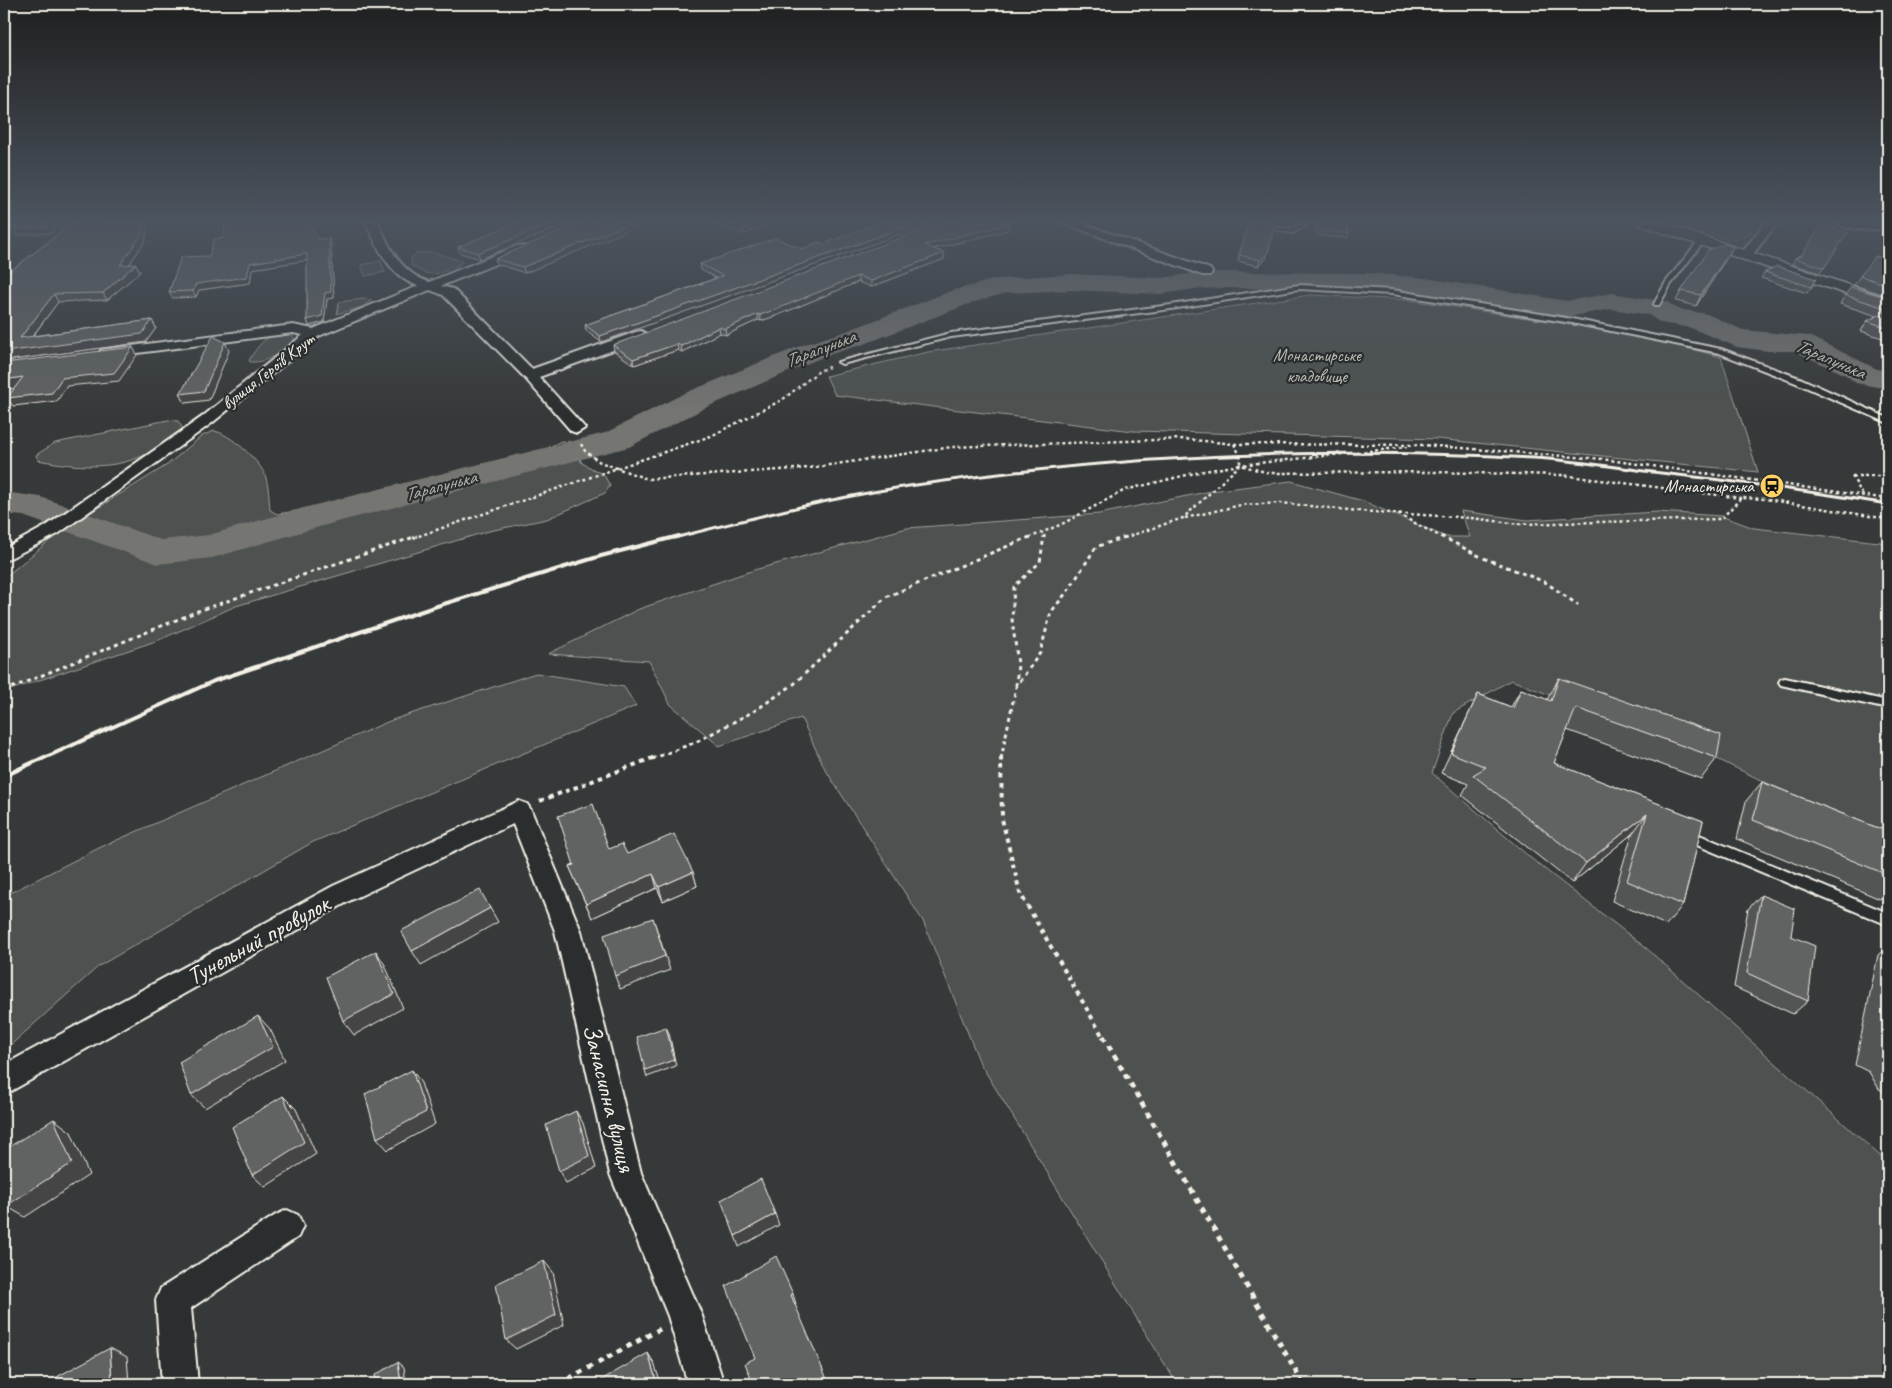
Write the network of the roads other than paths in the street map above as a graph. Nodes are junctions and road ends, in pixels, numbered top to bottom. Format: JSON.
{"nodes":[{"id":1,"x":426,"y":287,"type":"edge"},
{"id":2,"x":431,"y":287,"type":"edge"},
{"id":3,"x":1666,"y":287,"type":"edge"},
{"id":4,"x":1843,"y":287,"type":"edge"},
{"id":5,"x":1888,"y":302,"type":"edge"},
{"id":6,"x":1657,"y":304,"type":"dead end"},
{"id":7,"x":652,"y":331,"type":"edge"},
{"id":8,"x":314,"y":333,"type":"junction"},
{"id":9,"x":96,"y":354,"type":"edge"},
{"id":10,"x":842,"y":362,"type":"road end"},
{"id":11,"x":530,"y":375,"type":"junction"},
{"id":12,"x":1888,"y":421,"type":"edge"},
{"id":13,"x":577,"y":428,"type":"dead end"},
{"id":14,"x":4,"y":556,"type":"edge"},
{"id":15,"x":1785,"y":682,"type":"dead end"},
{"id":16,"x":1888,"y":705,"type":"edge"},
{"id":17,"x":519,"y":810,"type":"joint"},
{"id":18,"x":1671,"y":828,"type":"edge"},
{"id":19,"x":1888,"y":919,"type":"edge"},
{"id":20,"x":4,"y":1081,"type":"edge"},
{"id":21,"x":287,"y":1226,"type":"dead end"},
{"id":22,"x":180,"y":1384,"type":"edge"},
{"id":23,"x":706,"y":1384,"type":"edge"}],
"edges":[{"from":1,"to":8,"type":"street","name":"вулиця Героїв Крут"},
{"from":2,"to":11,"type":"street"},
{"from":3,"to":6,"type":"lane"},
{"from":4,"to":5,"type":"street"},
{"from":7,"to":11,"type":"street"},
{"from":8,"to":9,"type":"street"},
{"from":8,"to":14,"type":"street","name":"вулиця Героїв Крут"},
{"from":10,"to":12,"type":"lane"},
{"from":11,"to":13,"type":"street"},
{"from":15,"to":16,"type":"lane"},
{"from":17,"to":20,"type":"street","name":"Тунельний провулок"},
{"from":17,"to":23,"type":"street","name":"Занасипна вулиця"},
{"from":18,"to":19,"type":"lane"},
{"from":21,"to":22,"type":"street"}]}
